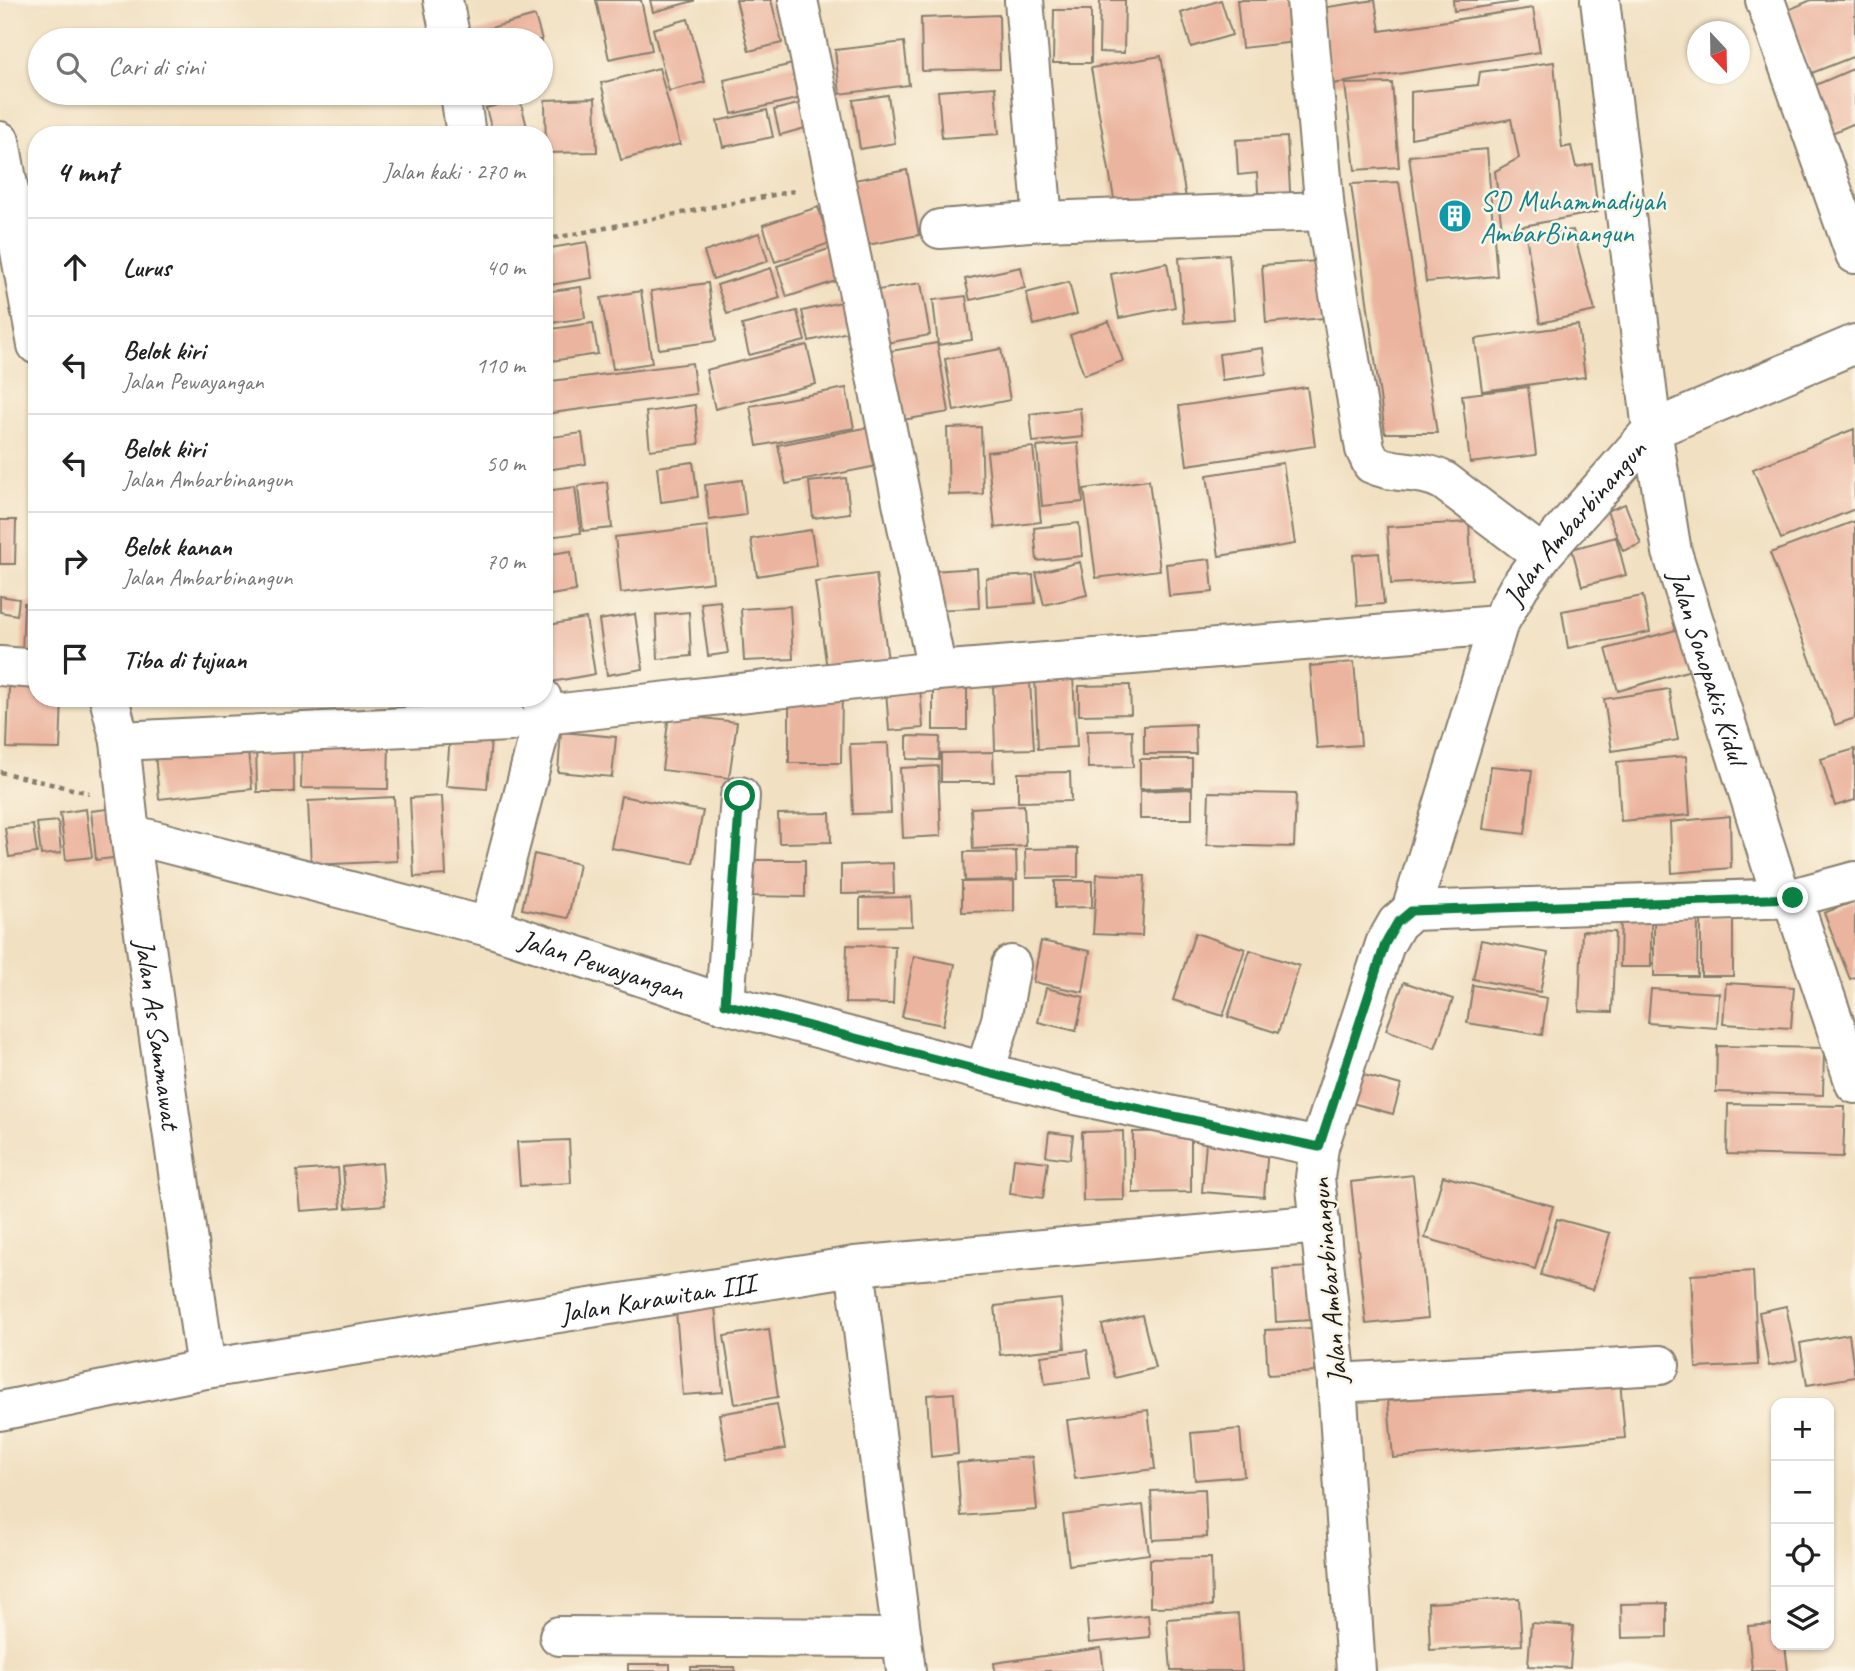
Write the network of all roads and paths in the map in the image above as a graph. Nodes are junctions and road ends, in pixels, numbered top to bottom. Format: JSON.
{"nodes":[{"id":1,"x":443,"y":0,"type":"edge"},
{"id":2,"x":798,"y":0,"type":"edge"},
{"id":3,"x":1024,"y":0,"type":"edge"},
{"id":4,"x":1306,"y":0,"type":"edge"},
{"id":5,"x":1600,"y":0,"type":"edge"},
{"id":6,"x":1765,"y":0,"type":"edge"},
{"id":7,"x":449,"y":28,"type":"edge"},
{"id":8,"x":462,"y":105,"type":"edge"},
{"id":9,"x":465,"y":126,"type":"edge"},
{"id":10,"x":0,"y":141,"type":"edge"},
{"id":11,"x":834,"y":183,"type":"junction"},
{"id":12,"x":1325,"y":211,"type":"junction"},
{"id":13,"x":1043,"y":221,"type":"junction"},
{"id":14,"x":940,"y":229,"type":"dead end"},
{"id":15,"x":553,"y":238,"type":"edge"},
{"id":16,"x":1855,"y":254,"type":"edge"},
{"id":17,"x":28,"y":295,"type":"edge"},
{"id":18,"x":1855,"y":344,"type":"edge"},
{"id":19,"x":1652,"y":430,"type":"junction"},
{"id":20,"x":1542,"y":555,"type":"junction"},
{"id":21,"x":1498,"y":625,"type":"junction"},
{"id":22,"x":0,"y":666,"type":"edge"},
{"id":23,"x":28,"y":668,"type":"edge"},
{"id":24,"x":937,"y":670,"type":"junction"},
{"id":25,"x":111,"y":707,"type":"edge"},
{"id":26,"x":532,"y":712,"type":"edge"},
{"id":27,"x":120,"y":741,"type":"junction"},
{"id":28,"x":0,"y":772,"type":"edge"},
{"id":29,"x":740,"y":796,"type":"dead end"},
{"id":30,"x":129,"y":818,"type":"junction"},
{"id":31,"x":1855,"y":881,"type":"edge"},
{"id":32,"x":1787,"y":898,"type":"junction"},
{"id":33,"x":1411,"y":911,"type":"junction"},
{"id":34,"x":489,"y":927,"type":"junction"},
{"id":35,"x":1011,"y":965,"type":"dead end"},
{"id":36,"x":725,"y":1004,"type":"junction"},
{"id":37,"x":985,"y":1071,"type":"junction"},
{"id":38,"x":1855,"y":1084,"type":"edge"},
{"id":39,"x":1319,"y":1147,"type":"junction"},
{"id":40,"x":1320,"y":1224,"type":"junction"},
{"id":41,"x":855,"y":1266,"type":"junction"},
{"id":42,"x":1660,"y":1365,"type":"dead end"},
{"id":43,"x":206,"y":1369,"type":"junction"},
{"id":44,"x":1337,"y":1382,"type":"junction"},
{"id":45,"x":0,"y":1411,"type":"edge"},
{"id":46,"x":559,"y":1636,"type":"dead end"},
{"id":47,"x":904,"y":1655,"type":"edge"},
{"id":48,"x":1356,"y":1671,"type":"edge"}],
"edges":[{"from":1,"to":7,"type":"street"},
{"from":2,"to":11,"type":"street"},
{"from":3,"to":13,"type":"street"},
{"from":4,"to":12,"type":"street"},
{"from":5,"to":19,"type":"street","name":"Jalan Ambarbinangun"},
{"from":6,"to":16,"type":"street"},
{"from":8,"to":9,"type":"street"},
{"from":10,"to":17,"type":"street"},
{"from":11,"to":15,"type":"path"},
{"from":11,"to":24,"type":"street"},
{"from":12,"to":13,"type":"street"},
{"from":12,"to":20,"type":"street"},
{"from":13,"to":14,"type":"street"},
{"from":18,"to":19,"type":"street"},
{"from":19,"to":20,"type":"street","name":"Jalan Ambarbinangun"},
{"from":19,"to":32,"type":"street","name":"Jalan Sonopakis Kidul"},
{"from":20,"to":21,"type":"street","name":"Jalan Ambarbinangun"},
{"from":21,"to":24,"type":"street"},
{"from":21,"to":33,"type":"street","name":"Jalan Ambarbinangun"},
{"from":22,"to":23,"type":"street"},
{"from":24,"to":26,"type":"street"},
{"from":25,"to":27,"type":"street","name":"Jalan As Sammawat"},
{"from":26,"to":27,"type":"street"},
{"from":26,"to":34,"type":"street"},
{"from":27,"to":30,"type":"street","name":"Jalan As Sammawat"},
{"from":28,"to":30,"type":"path"},
{"from":29,"to":36,"type":"street"},
{"from":30,"to":34,"type":"street","name":"Jalan Pewayangan"},
{"from":30,"to":43,"type":"street","name":"Jalan As Sammawat"},
{"from":31,"to":32,"type":"street"},
{"from":32,"to":33,"type":"street"},
{"from":32,"to":38,"type":"street","name":"Jalan Sonopakis Kidul"},
{"from":33,"to":39,"type":"street","name":"Jalan Ambarbinangun"},
{"from":34,"to":36,"type":"street","name":"Jalan Pewayangan"},
{"from":35,"to":37,"type":"street"},
{"from":36,"to":37,"type":"street","name":"Jalan Pewayangan"},
{"from":37,"to":39,"type":"street","name":"Jalan Pewayangan"},
{"from":39,"to":40,"type":"street","name":"Jalan Ambarbinangun"},
{"from":40,"to":41,"type":"street","name":"Jalan Karawitan III"},
{"from":40,"to":44,"type":"street","name":"Jalan Ambarbinangun"},
{"from":41,"to":43,"type":"street","name":"Jalan Karawitan III"},
{"from":41,"to":47,"type":"street"},
{"from":42,"to":44,"type":"street"},
{"from":43,"to":45,"type":"street","name":"Jalan Karawitan III"},
{"from":44,"to":48,"type":"street","name":"Jalan Ambarbinangun"},
{"from":46,"to":47,"type":"street"}]}
